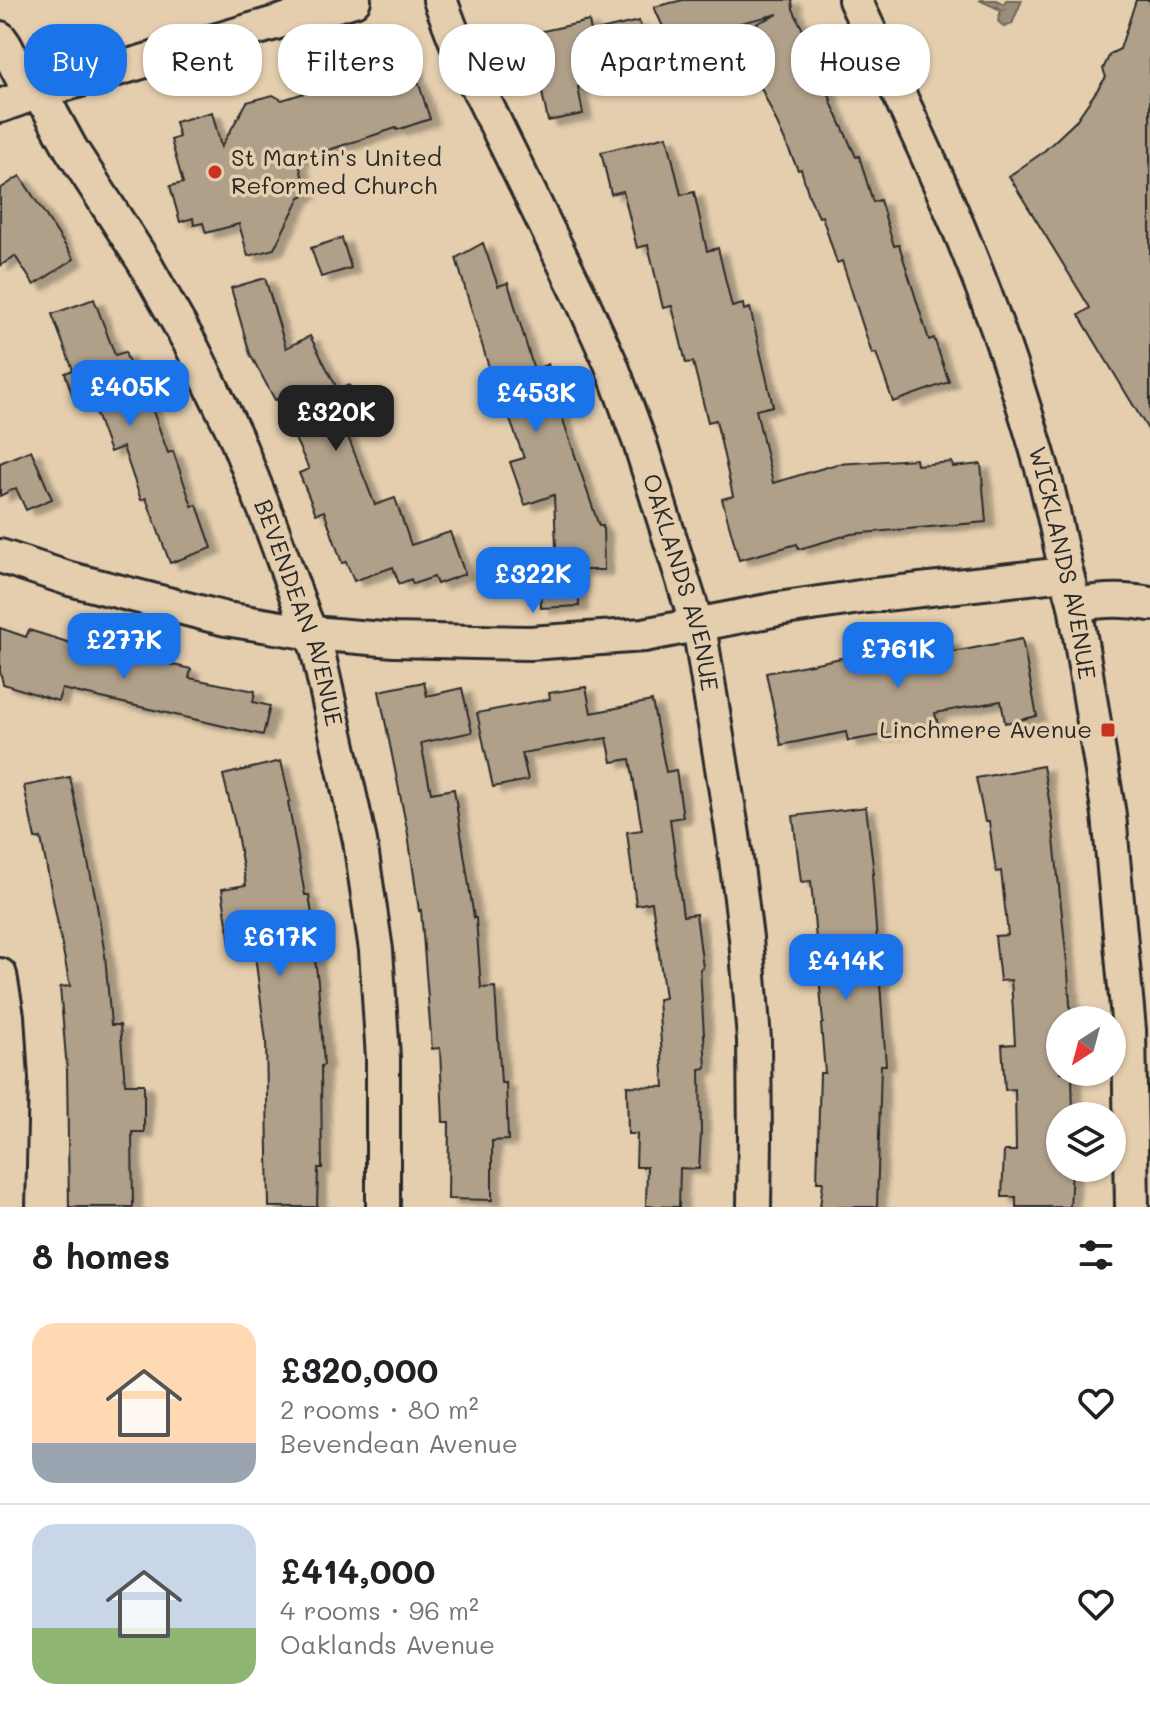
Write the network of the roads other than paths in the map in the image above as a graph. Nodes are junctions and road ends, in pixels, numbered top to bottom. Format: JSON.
{"nodes":[{"id":1,"x":354,"y":0,"type":"edge"},
{"id":2,"x":440,"y":0,"type":"edge"},
{"id":3,"x":855,"y":0,"type":"edge"},
{"id":4,"x":0,"y":38,"type":"edge"},
{"id":5,"x":127,"y":66,"type":"edge"},
{"id":6,"x":24,"y":80,"type":"edge"},
{"id":7,"x":28,"y":96,"type":"edge"},
{"id":8,"x":39,"y":96,"type":"edge"},
{"id":9,"x":0,"y":106,"type":"edge"},
{"id":10,"x":0,"y":556,"type":"edge"},
{"id":11,"x":1065,"y":574,"type":"junction"},
{"id":12,"x":1150,"y":604,"type":"edge"},
{"id":13,"x":1075,"y":605,"type":"junction"},
{"id":14,"x":696,"y":625,"type":"junction"},
{"id":15,"x":312,"y":633,"type":"junction"},
{"id":16,"x":0,"y":975,"type":"edge"},
{"id":17,"x":8,"y":1207,"type":"edge"},
{"id":18,"x":383,"y":1207,"type":"edge"},
{"id":19,"x":754,"y":1207,"type":"edge"},
{"id":20,"x":1132,"y":1207,"type":"edge"}],
"edges":[{"from":1,"to":5,"type":"street"},
{"from":2,"to":14,"type":"street","name":"OAKLANDS AVENUE"},
{"from":3,"to":11,"type":"street","name":"WICKLANDS AVENUE"},
{"from":4,"to":6,"type":"street","name":"BEVENDEAN AVENUE"},
{"from":7,"to":9,"type":"street"},
{"from":8,"to":15,"type":"street","name":"BEVENDEAN AVENUE"},
{"from":10,"to":15,"type":"street"},
{"from":11,"to":13,"type":"street","name":"WICKLANDS AVENUE"},
{"from":11,"to":14,"type":"street"},
{"from":12,"to":13,"type":"street"},
{"from":13,"to":20,"type":"street","name":"WICKLANDS AVENUE"},
{"from":14,"to":15,"type":"street"},
{"from":14,"to":19,"type":"street","name":"OAKLANDS AVENUE"},
{"from":15,"to":18,"type":"street","name":"BEVENDEAN AVENUE"},
{"from":16,"to":17,"type":"street"}]}
